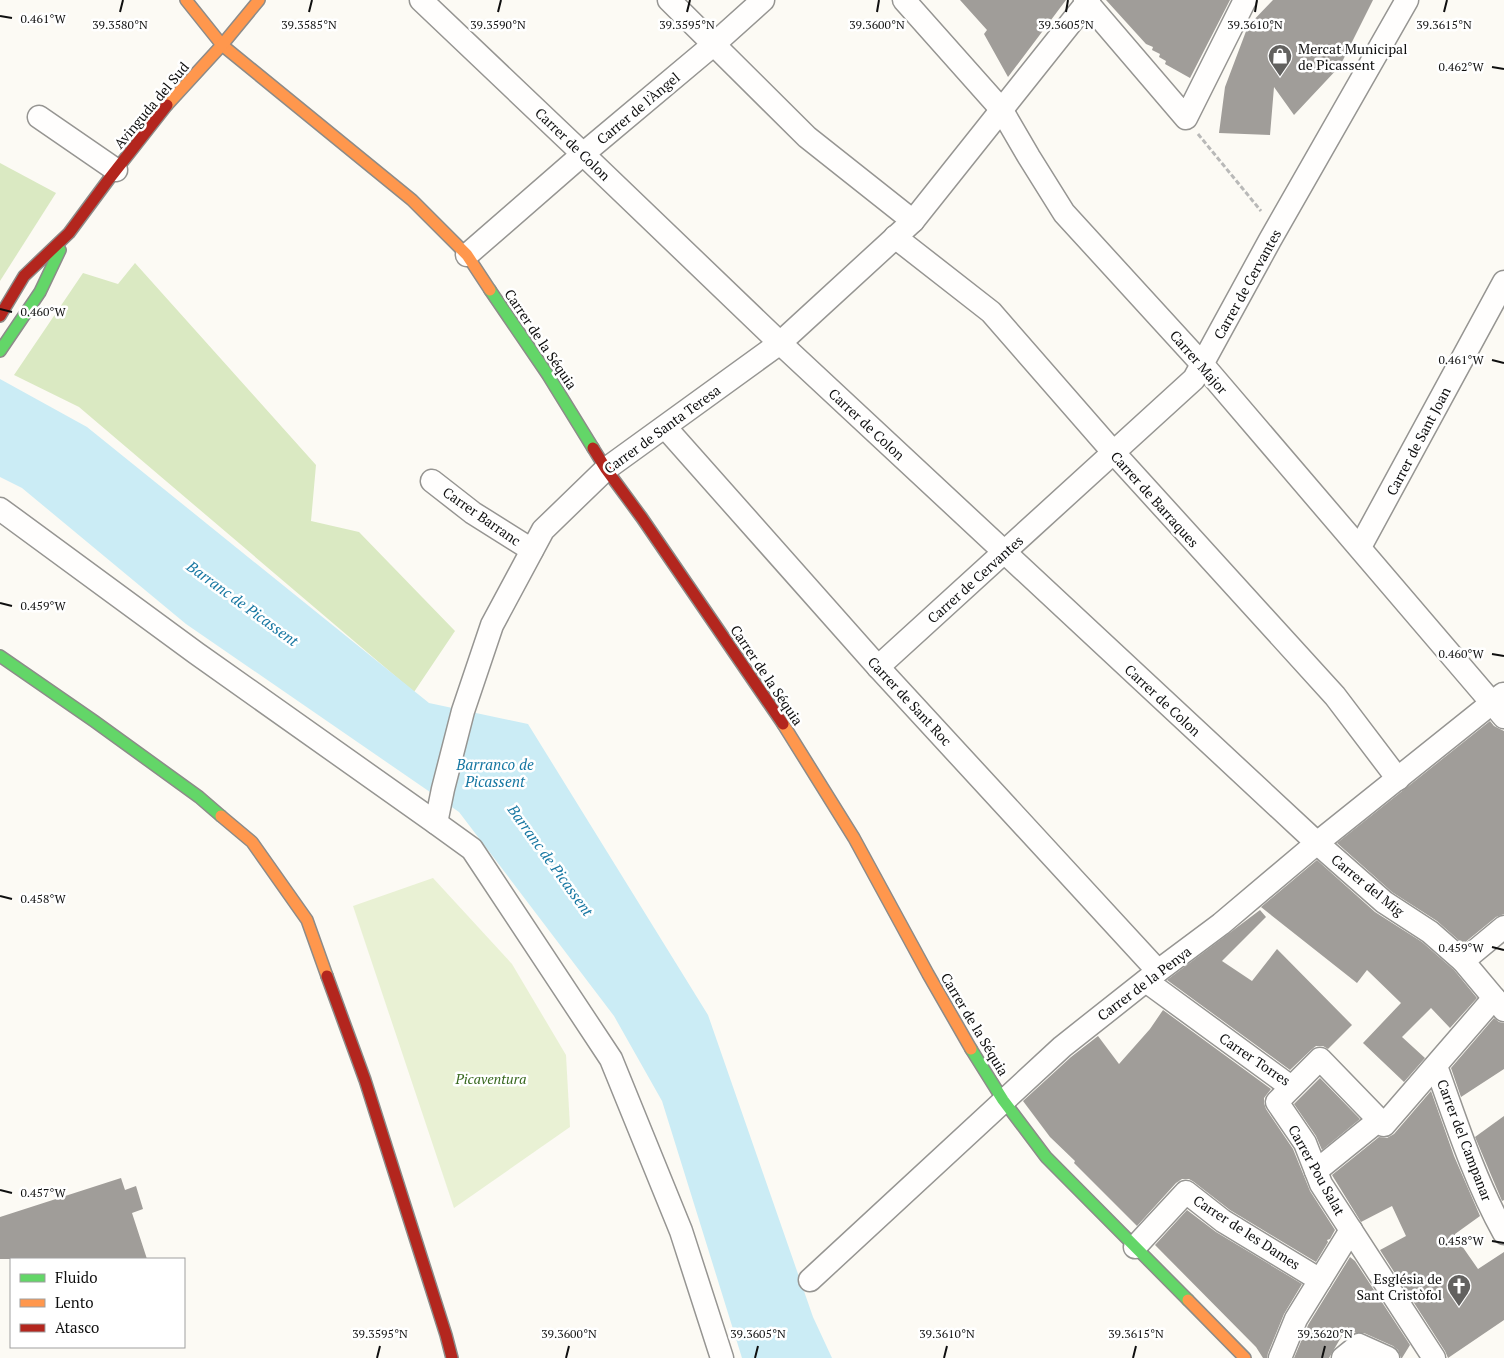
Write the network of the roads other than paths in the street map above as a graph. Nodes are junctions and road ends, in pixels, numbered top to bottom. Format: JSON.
{"nodes":[{"id":1,"x":186,"y":0,"type":"edge"},
{"id":2,"x":259,"y":0,"type":"edge"},
{"id":3,"x":421,"y":0,"type":"edge"},
{"id":4,"x":669,"y":0,"type":"edge"},
{"id":5,"x":763,"y":0,"type":"edge"},
{"id":6,"x":904,"y":0,"type":"edge"},
{"id":7,"x":1245,"y":0,"type":"edge"},
{"id":8,"x":1406,"y":0,"type":"edge"},
{"id":9,"x":1087,"y":1,"type":"edge"},
{"id":10,"x":222,"y":45,"type":"junction"},
{"id":11,"x":713,"y":45,"type":"junction"},
{"id":12,"x":1001,"y":109,"type":"junction"},
{"id":13,"x":39,"y":117,"type":"dead end"},
{"id":14,"x":583,"y":154,"type":"junction"},
{"id":15,"x":116,"y":170,"type":"junction"},
{"id":16,"x":913,"y":221,"type":"junction"},
{"id":17,"x":69,"y":233,"type":"junction"},
{"id":18,"x":895,"y":237,"type":"junction"},
{"id":19,"x":466,"y":255,"type":"junction"},
{"id":20,"x":1504,"y":282,"type":"edge"},
{"id":21,"x":0,"y":316,"type":"edge"},
{"id":22,"x":780,"y":343,"type":"junction"},
{"id":23,"x":0,"y":351,"type":"edge"},
{"id":24,"x":1203,"y":365,"type":"junction"},
{"id":25,"x":665,"y":427,"type":"junction"},
{"id":26,"x":1114,"y":453,"type":"junction"},
{"id":27,"x":606,"y":469,"type":"junction"},
{"id":28,"x":432,"y":481,"type":"dead end"},
{"id":29,"x":0,"y":509,"type":"edge"},
{"id":30,"x":1360,"y":548,"type":"junction"},
{"id":31,"x":532,"y":550,"type":"junction"},
{"id":32,"x":1004,"y":553,"type":"junction"},
{"id":33,"x":0,"y":656,"type":"edge"},
{"id":34,"x":878,"y":667,"type":"junction"},
{"id":35,"x":1500,"y":704,"type":"edge"},
{"id":36,"x":1398,"y":779,"type":"junction"},
{"id":37,"x":436,"y":823,"type":"junction"},
{"id":38,"x":1317,"y":843,"type":"junction"},
{"id":39,"x":1504,"y":927,"type":"edge"},
{"id":40,"x":1463,"y":961,"type":"junction"},
{"id":41,"x":1152,"y":976,"type":"junction"},
{"id":42,"x":1499,"y":1004,"type":"edge"},
{"id":43,"x":1436,"y":1066,"type":"junction"},
{"id":44,"x":1291,"y":1088,"type":"junction"},
{"id":45,"x":1003,"y":1100,"type":"junction"},
{"id":46,"x":1379,"y":1120,"type":"junction"},
{"id":47,"x":1316,"y":1171,"type":"junction"},
{"id":48,"x":1499,"y":1224,"type":"edge"},
{"id":49,"x":1351,"y":1230,"type":"junction"},
{"id":50,"x":1134,"y":1246,"type":"junction"},
{"id":51,"x":810,"y":1280,"type":"dead end"},
{"id":52,"x":1320,"y":1280,"type":"junction"},
{"id":53,"x":452,"y":1358,"type":"edge"},
{"id":54,"x":722,"y":1358,"type":"edge"},
{"id":55,"x":1244,"y":1358,"type":"edge"},
{"id":56,"x":1280,"y":1358,"type":"edge"},
{"id":57,"x":1343,"y":1358,"type":"edge"},
{"id":58,"x":1388,"y":1358,"type":"edge"},
{"id":59,"x":1434,"y":1358,"type":"edge"}],
"edges":[{"from":1,"to":10,"type":"street","name":"Carrer de la Séquia"},
{"from":2,"to":10,"type":"street","name":"Avinguda del Sud"},
{"from":3,"to":14,"type":"street","name":"Carrer de Colon"},
{"from":4,"to":11,"type":"street"},
{"from":5,"to":11,"type":"street","name":"Carrer de l'Àngel"},
{"from":6,"to":12,"type":"street","name":"Carrer Major"},
{"from":7,"to":9,"type":"street"},
{"from":8,"to":24,"type":"street","name":"Carrer de Cervantes"},
{"from":9,"to":12,"type":"street","name":"Carrer de Santa Teresa"},
{"from":10,"to":15,"type":"street","name":"Avinguda del Sud"},
{"from":10,"to":19,"type":"street","name":"Carrer de la Séquia"},
{"from":11,"to":14,"type":"street","name":"Carrer de l'Àngel"},
{"from":11,"to":16,"type":"street"},
{"from":12,"to":16,"type":"street","name":"Carrer de Santa Teresa"},
{"from":12,"to":24,"type":"street","name":"Carrer Major"},
{"from":13,"to":15,"type":"street"},
{"from":14,"to":19,"type":"street","name":"Carrer de l'Àngel"},
{"from":14,"to":22,"type":"street","name":"Carrer de Colon"},
{"from":15,"to":17,"type":"street","name":"Avinguda del Sud"},
{"from":16,"to":18,"type":"street","name":"Carrer de Santa Teresa"},
{"from":17,"to":21,"type":"street","name":"Avinguda del Sud"},
{"from":17,"to":23,"type":"street","name":"Avinguda del Sud"},
{"from":18,"to":22,"type":"street","name":"Carrer de Santa Teresa"},
{"from":18,"to":26,"type":"street","name":"Carrer de Barraques"},
{"from":19,"to":27,"type":"street","name":"Carrer de la Séquia"},
{"from":20,"to":30,"type":"street","name":"Carrer de Sant Joan"},
{"from":22,"to":25,"type":"street","name":"Carrer de Santa Teresa"},
{"from":22,"to":32,"type":"street","name":"Carrer de Colon"},
{"from":24,"to":26,"type":"street","name":"Carrer de Cervantes"},
{"from":24,"to":30,"type":"street","name":"Carrer Major"},
{"from":25,"to":27,"type":"street","name":"Carrer de Santa Teresa"},
{"from":25,"to":34,"type":"street","name":"Carrer de Sant Roc"},
{"from":26,"to":32,"type":"street","name":"Carrer de Cervantes"},
{"from":26,"to":36,"type":"street","name":"Carrer de Barraques"},
{"from":27,"to":31,"type":"street","name":"Carrer de Santa Teresa"},
{"from":27,"to":45,"type":"street","name":"Carrer de la Séquia"},
{"from":28,"to":31,"type":"street","name":"Carrer Barranc"},
{"from":29,"to":37,"type":"street"},
{"from":30,"to":35,"type":"street","name":"Carrer Major"},
{"from":31,"to":37,"type":"street","name":"Carrer de Santa Teresa"},
{"from":32,"to":34,"type":"street","name":"Carrer de Cervantes"},
{"from":32,"to":38,"type":"street","name":"Carrer de Colon"},
{"from":33,"to":53,"type":"street"},
{"from":34,"to":41,"type":"street","name":"Carrer de Sant Roc"},
{"from":35,"to":36,"type":"street","name":"Carrer de la Penya"},
{"from":36,"to":38,"type":"street","name":"Carrer de la Penya"},
{"from":37,"to":54,"type":"street"},
{"from":38,"to":40,"type":"street","name":"Carrer del Mig"},
{"from":38,"to":41,"type":"street","name":"Carrer de la Penya"},
{"from":39,"to":40,"type":"street"},
{"from":40,"to":42,"type":"street","name":"Carrer del Mig"},
{"from":41,"to":44,"type":"street","name":"Carrer Torres"},
{"from":41,"to":45,"type":"street","name":"Carrer de la Penya"},
{"from":42,"to":43,"type":"street"},
{"from":43,"to":46,"type":"street"},
{"from":43,"to":48,"type":"street","name":"Carrer del Campanar"},
{"from":44,"to":46,"type":"street","name":"Carrer Torres"},
{"from":44,"to":47,"type":"street","name":"Carrer Pou Salat"},
{"from":45,"to":50,"type":"street","name":"Carrer de la Séquia"},
{"from":45,"to":51,"type":"street","name":"Carrer de la Penya"},
{"from":46,"to":47,"type":"street"},
{"from":47,"to":49,"type":"street","name":"Carrer Pou Salat"},
{"from":49,"to":52,"type":"street","name":"Carrer Pou Salat"},
{"from":49,"to":59,"type":"street","name":"Carrer Pou Salat"},
{"from":50,"to":52,"type":"street","name":"Carrer de les Dames"},
{"from":50,"to":55,"type":"street","name":"Carrer de la Séquia"},
{"from":52,"to":56,"type":"street","name":"Carrer Pou Salat"},
{"from":57,"to":58,"type":"street"}]}
